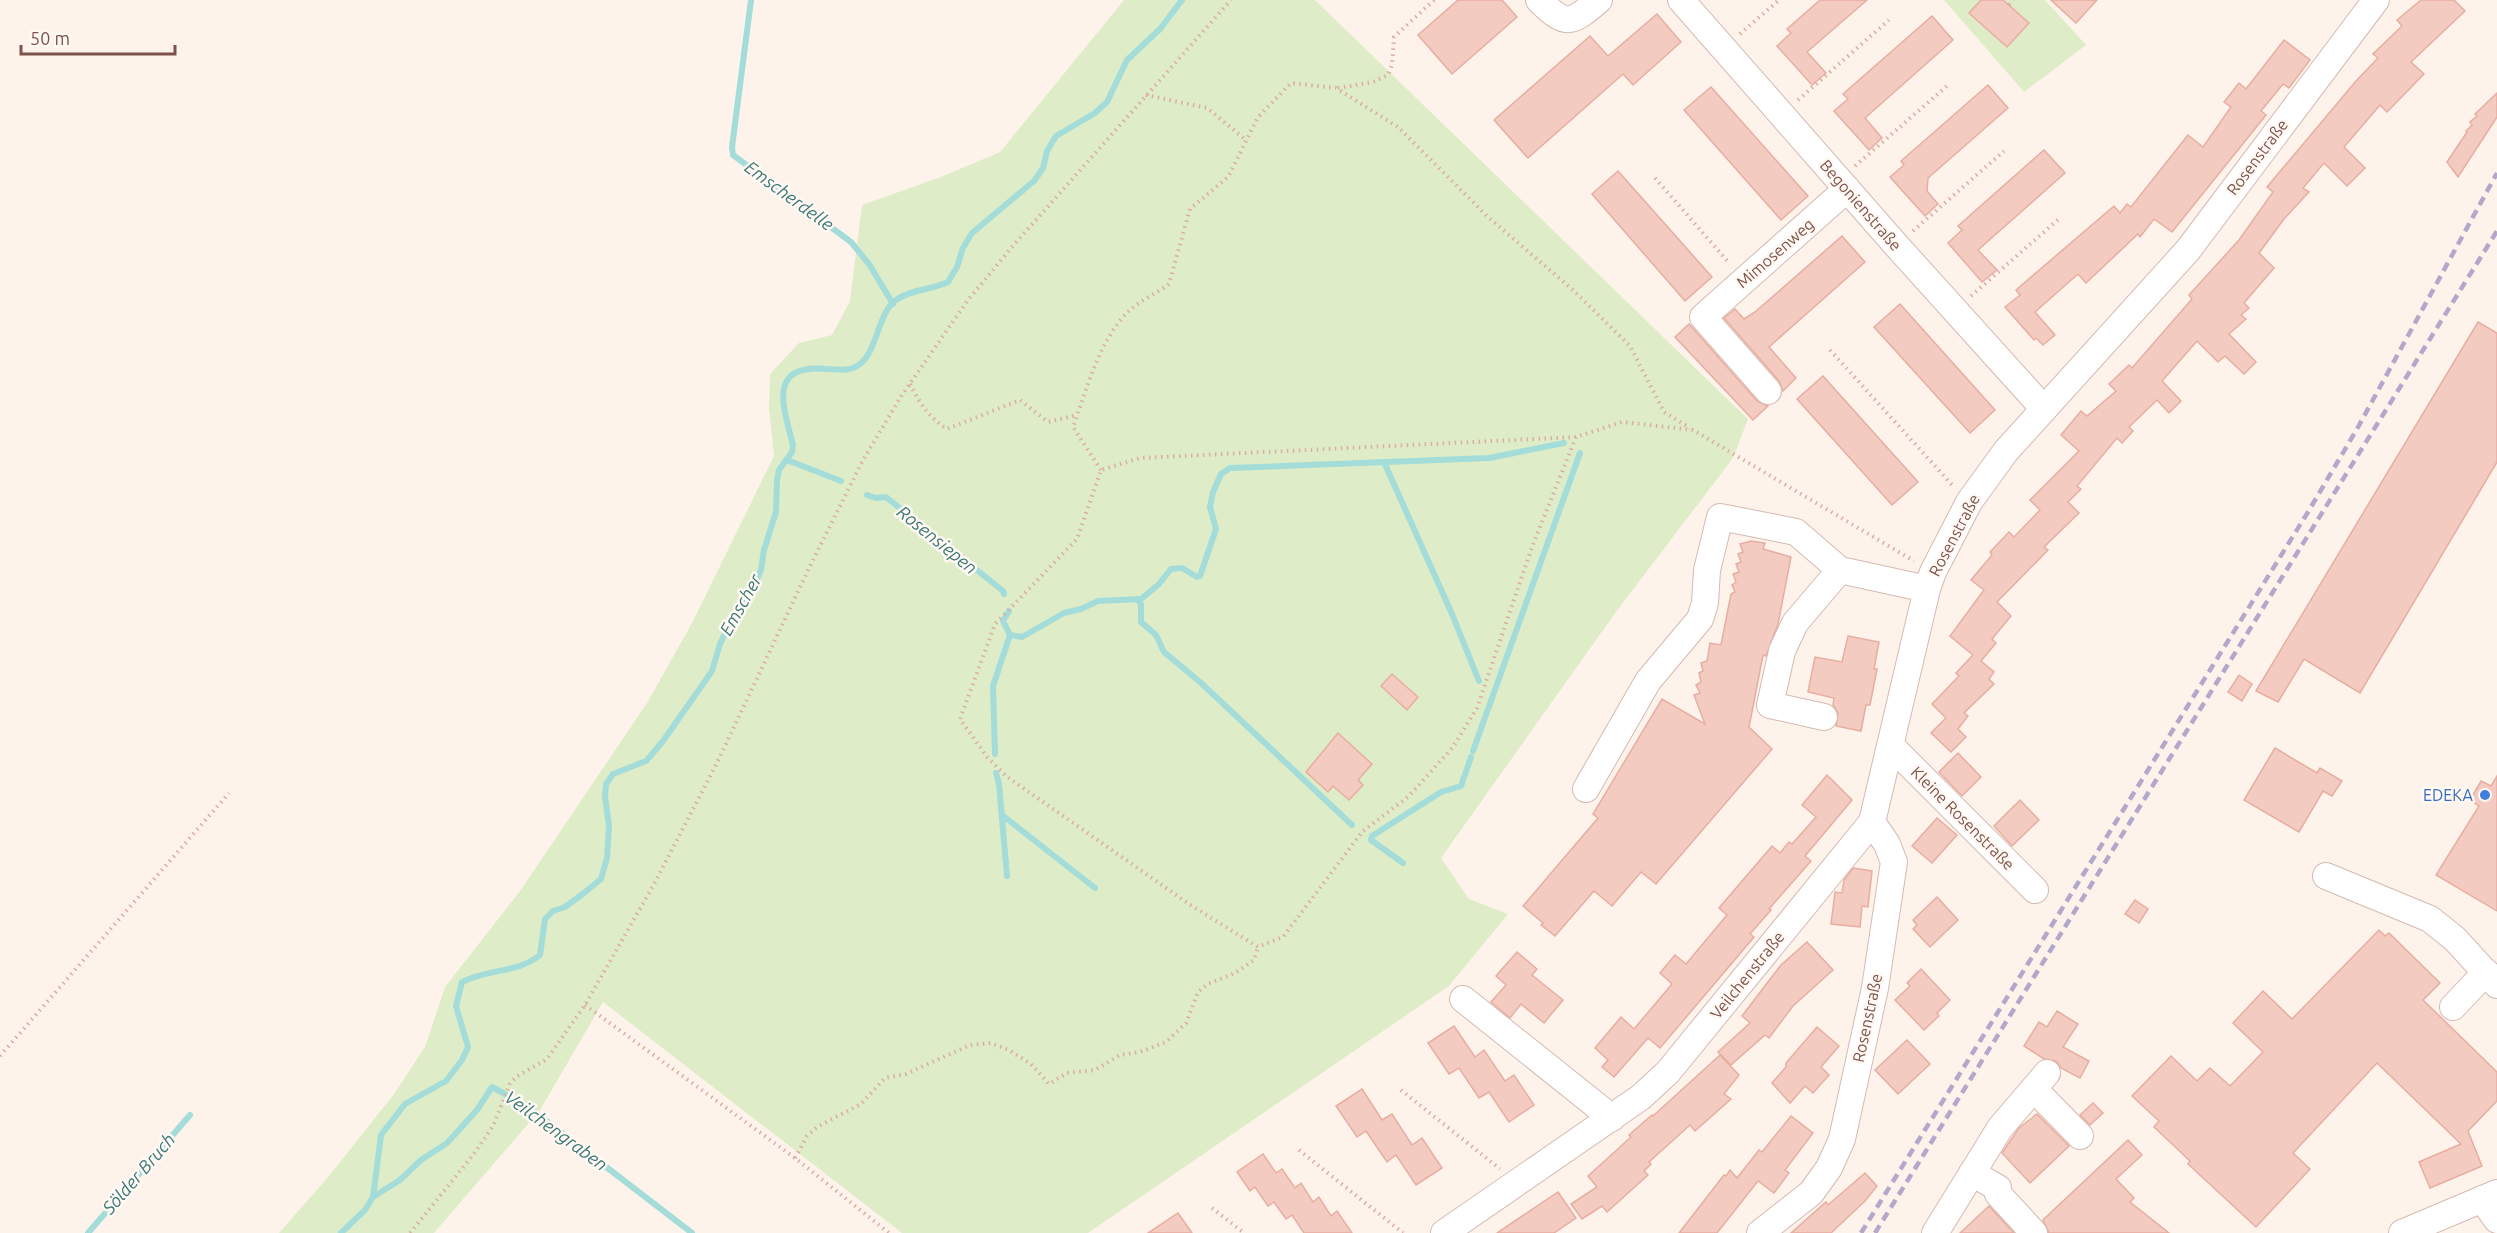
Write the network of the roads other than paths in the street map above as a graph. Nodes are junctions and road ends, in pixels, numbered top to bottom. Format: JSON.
{"nodes":[{"id":1,"x":1539,"y":0,"type":"edge"},
{"id":2,"x":1681,"y":0,"type":"edge"},
{"id":3,"x":2376,"y":0,"type":"edge"},
{"id":4,"x":1597,"y":1,"type":"edge"},
{"id":5,"x":1843,"y":185,"type":"junction"},
{"id":6,"x":1768,"y":391,"type":"dead end"},
{"id":7,"x":2044,"y":409,"type":"junction"},
{"id":8,"x":1840,"y":570,"type":"junction"},
{"id":9,"x":1930,"y":580,"type":"junction"},
{"id":10,"x":1824,"y":717,"type":"dead end"},
{"id":11,"x":1891,"y":746,"type":"junction"},
{"id":12,"x":1586,"y":789,"type":"dead end"},
{"id":13,"x":1872,"y":822,"type":"junction"},
{"id":14,"x":2326,"y":876,"type":"dead end"},
{"id":15,"x":2035,"y":890,"type":"dead end"},
{"id":16,"x":2491,"y":978,"type":"edge"},
{"id":17,"x":1463,"y":999,"type":"dead end"},
{"id":18,"x":2452,"y":1007,"type":"dead end"},
{"id":19,"x":1612,"y":1118,"type":"junction"},
{"id":20,"x":2080,"y":1136,"type":"dead end"},
{"id":21,"x":1972,"y":1173,"type":"junction"},
{"id":22,"x":2489,"y":1196,"type":"edge"},
{"id":23,"x":2497,"y":1220,"type":"edge"},
{"id":24,"x":1444,"y":1233,"type":"edge"},
{"id":25,"x":1760,"y":1233,"type":"edge"},
{"id":26,"x":1935,"y":1233,"type":"edge"},
{"id":27,"x":2034,"y":1233,"type":"edge"},
{"id":28,"x":2402,"y":1233,"type":"edge"}],
"edges":[{"from":1,"to":4,"type":"street"},
{"from":2,"to":5,"type":"street","name":"Begonienstraße"},
{"from":3,"to":7,"type":"street","name":"Rosenstraße"},
{"from":5,"to":6,"type":"street","name":"Mimosenweg"},
{"from":5,"to":7,"type":"street","name":"Begonienstraße"},
{"from":7,"to":9,"type":"street","name":"Rosenstraße"},
{"from":8,"to":9,"type":"street"},
{"from":8,"to":10,"type":"street"},
{"from":8,"to":12,"type":"street"},
{"from":9,"to":11,"type":"street","name":"Rosenstraße"},
{"from":11,"to":13,"type":"street","name":"Rosenstraße"},
{"from":11,"to":15,"type":"street","name":"Kleine Rosenstraße"},
{"from":13,"to":19,"type":"street","name":"Veilchenstraße"},
{"from":13,"to":25,"type":"street","name":"Rosenstraße"},
{"from":14,"to":16,"type":"street"},
{"from":16,"to":18,"type":"street"},
{"from":17,"to":19,"type":"street"},
{"from":19,"to":24,"type":"street","name":"Veilchenstraße"},
{"from":20,"to":21,"type":"street"},
{"from":21,"to":26,"type":"street"},
{"from":21,"to":27,"type":"street"},
{"from":22,"to":23,"type":"street"},
{"from":22,"to":28,"type":"street"}]}
